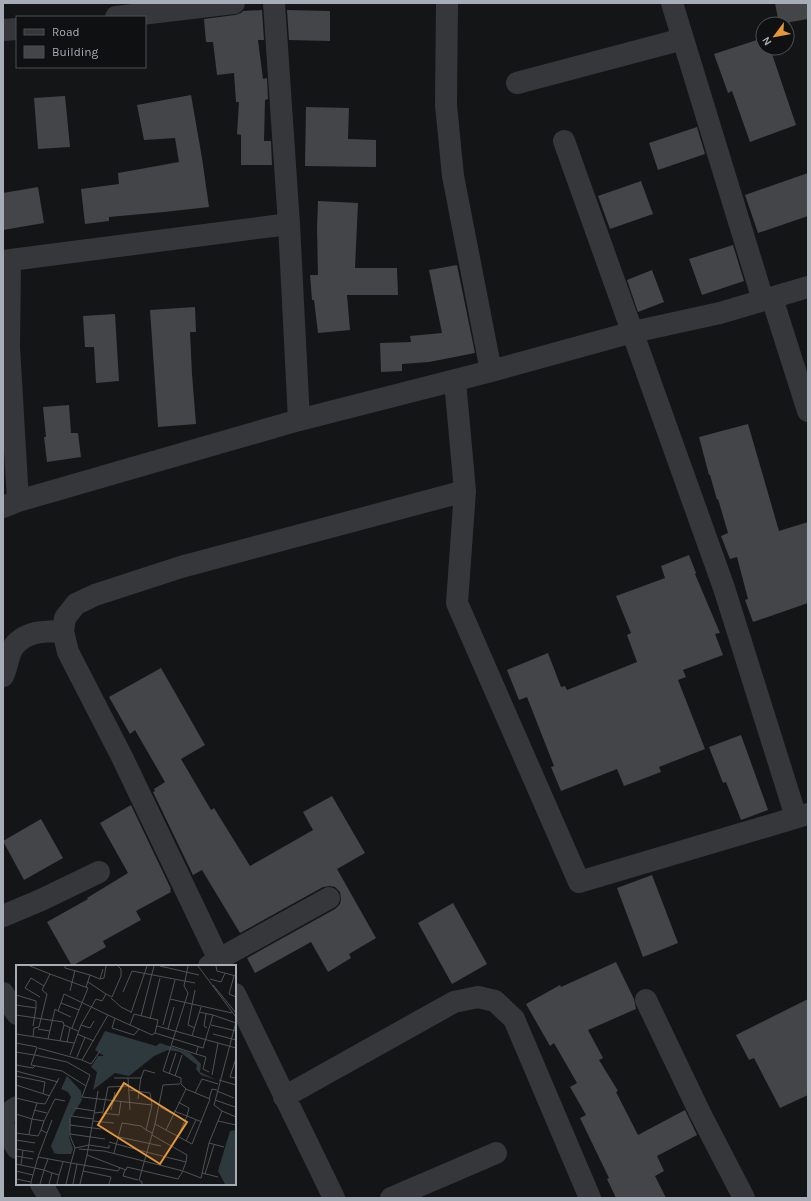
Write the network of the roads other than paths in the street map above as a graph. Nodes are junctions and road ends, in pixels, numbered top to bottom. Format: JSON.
{"nodes":[{"id":1,"x":234,"y":3,"type":"edge"},
{"id":2,"x":274,"y":3,"type":"edge"},
{"id":3,"x":447,"y":3,"type":"edge"},
{"id":4,"x":672,"y":3,"type":"edge"},
{"id":5,"x":124,"y":16,"type":"edge"},
{"id":6,"x":16,"y":29,"type":"edge"},
{"id":7,"x":3,"y":30,"type":"edge"},
{"id":8,"x":683,"y":39,"type":"junction"},
{"id":9,"x":517,"y":82,"type":"dead end"},
{"id":10,"x":564,"y":141,"type":"dead end"},
{"id":11,"x":289,"y":224,"type":"junction"},
{"id":12,"x":6,"y":261,"type":"edge"},
{"id":13,"x":808,"y":287,"type":"edge"},
{"id":14,"x":768,"y":299,"type":"junction"},
{"id":15,"x":633,"y":332,"type":"junction"},
{"id":16,"x":491,"y":371,"type":"junction"},
{"id":17,"x":455,"y":380,"type":"junction"},
{"id":18,"x":808,"y":411,"type":"edge"},
{"id":19,"x":299,"y":420,"type":"junction"},
{"id":20,"x":465,"y":491,"type":"junction"},
{"id":21,"x":10,"y":504,"type":"edge"},
{"id":22,"x":63,"y":631,"type":"junction"},
{"id":23,"x":3,"y":676,"type":"edge"},
{"id":24,"x":802,"y":815,"type":"edge"},
{"id":25,"x":99,"y":872,"type":"dead end"},
{"id":26,"x":329,"y":898,"type":"dead end"},
{"id":27,"x":3,"y":916,"type":"edge"},
{"id":28,"x":217,"y":964,"type":"edge"},
{"id":29,"x":3,"y":993,"type":"edge"},
{"id":30,"x":236,"y":996,"type":"edge"},
{"id":31,"x":646,"y":1000,"type":"dead end"},
{"id":32,"x":16,"y":1012,"type":"edge"},
{"id":33,"x":284,"y":1097,"type":"junction"},
{"id":34,"x":16,"y":1107,"type":"edge"},
{"id":35,"x":3,"y":1117,"type":"edge"},
{"id":36,"x":3,"y":1126,"type":"edge"},
{"id":37,"x":16,"y":1146,"type":"edge"},
{"id":38,"x":496,"y":1153,"type":"dead end"},
{"id":39,"x":42,"y":1185,"type":"edge"},
{"id":40,"x":50,"y":1198,"type":"edge"},
{"id":41,"x":334,"y":1198,"type":"edge"},
{"id":42,"x":391,"y":1198,"type":"edge"},
{"id":43,"x":590,"y":1198,"type":"edge"},
{"id":44,"x":744,"y":1198,"type":"edge"}],
"edges":[{"from":1,"to":5,"type":"street"},
{"from":2,"to":11,"type":"street"},
{"from":3,"to":16,"type":"street"},
{"from":4,"to":8,"type":"street"},
{"from":6,"to":7,"type":"street"},
{"from":8,"to":9,"type":"street"},
{"from":8,"to":14,"type":"street"},
{"from":10,"to":15,"type":"street"},
{"from":11,"to":12,"type":"street"},
{"from":11,"to":19,"type":"street"},
{"from":12,"to":21,"type":"street"},
{"from":13,"to":14,"type":"street"},
{"from":14,"to":15,"type":"street"},
{"from":14,"to":18,"type":"street"},
{"from":15,"to":16,"type":"street"},
{"from":15,"to":24,"type":"street"},
{"from":16,"to":17,"type":"street"},
{"from":17,"to":19,"type":"street"},
{"from":17,"to":20,"type":"street"},
{"from":19,"to":21,"type":"street"},
{"from":20,"to":22,"type":"street"},
{"from":20,"to":24,"type":"street"},
{"from":22,"to":23,"type":"street"},
{"from":22,"to":28,"type":"street"},
{"from":25,"to":27,"type":"street"},
{"from":26,"to":28,"type":"street"},
{"from":29,"to":32,"type":"street"},
{"from":30,"to":33,"type":"street"},
{"from":31,"to":44,"type":"street"},
{"from":33,"to":41,"type":"street"},
{"from":33,"to":43,"type":"street"},
{"from":34,"to":35,"type":"street"},
{"from":36,"to":37,"type":"street"},
{"from":38,"to":42,"type":"street"},
{"from":39,"to":40,"type":"street"}]}
